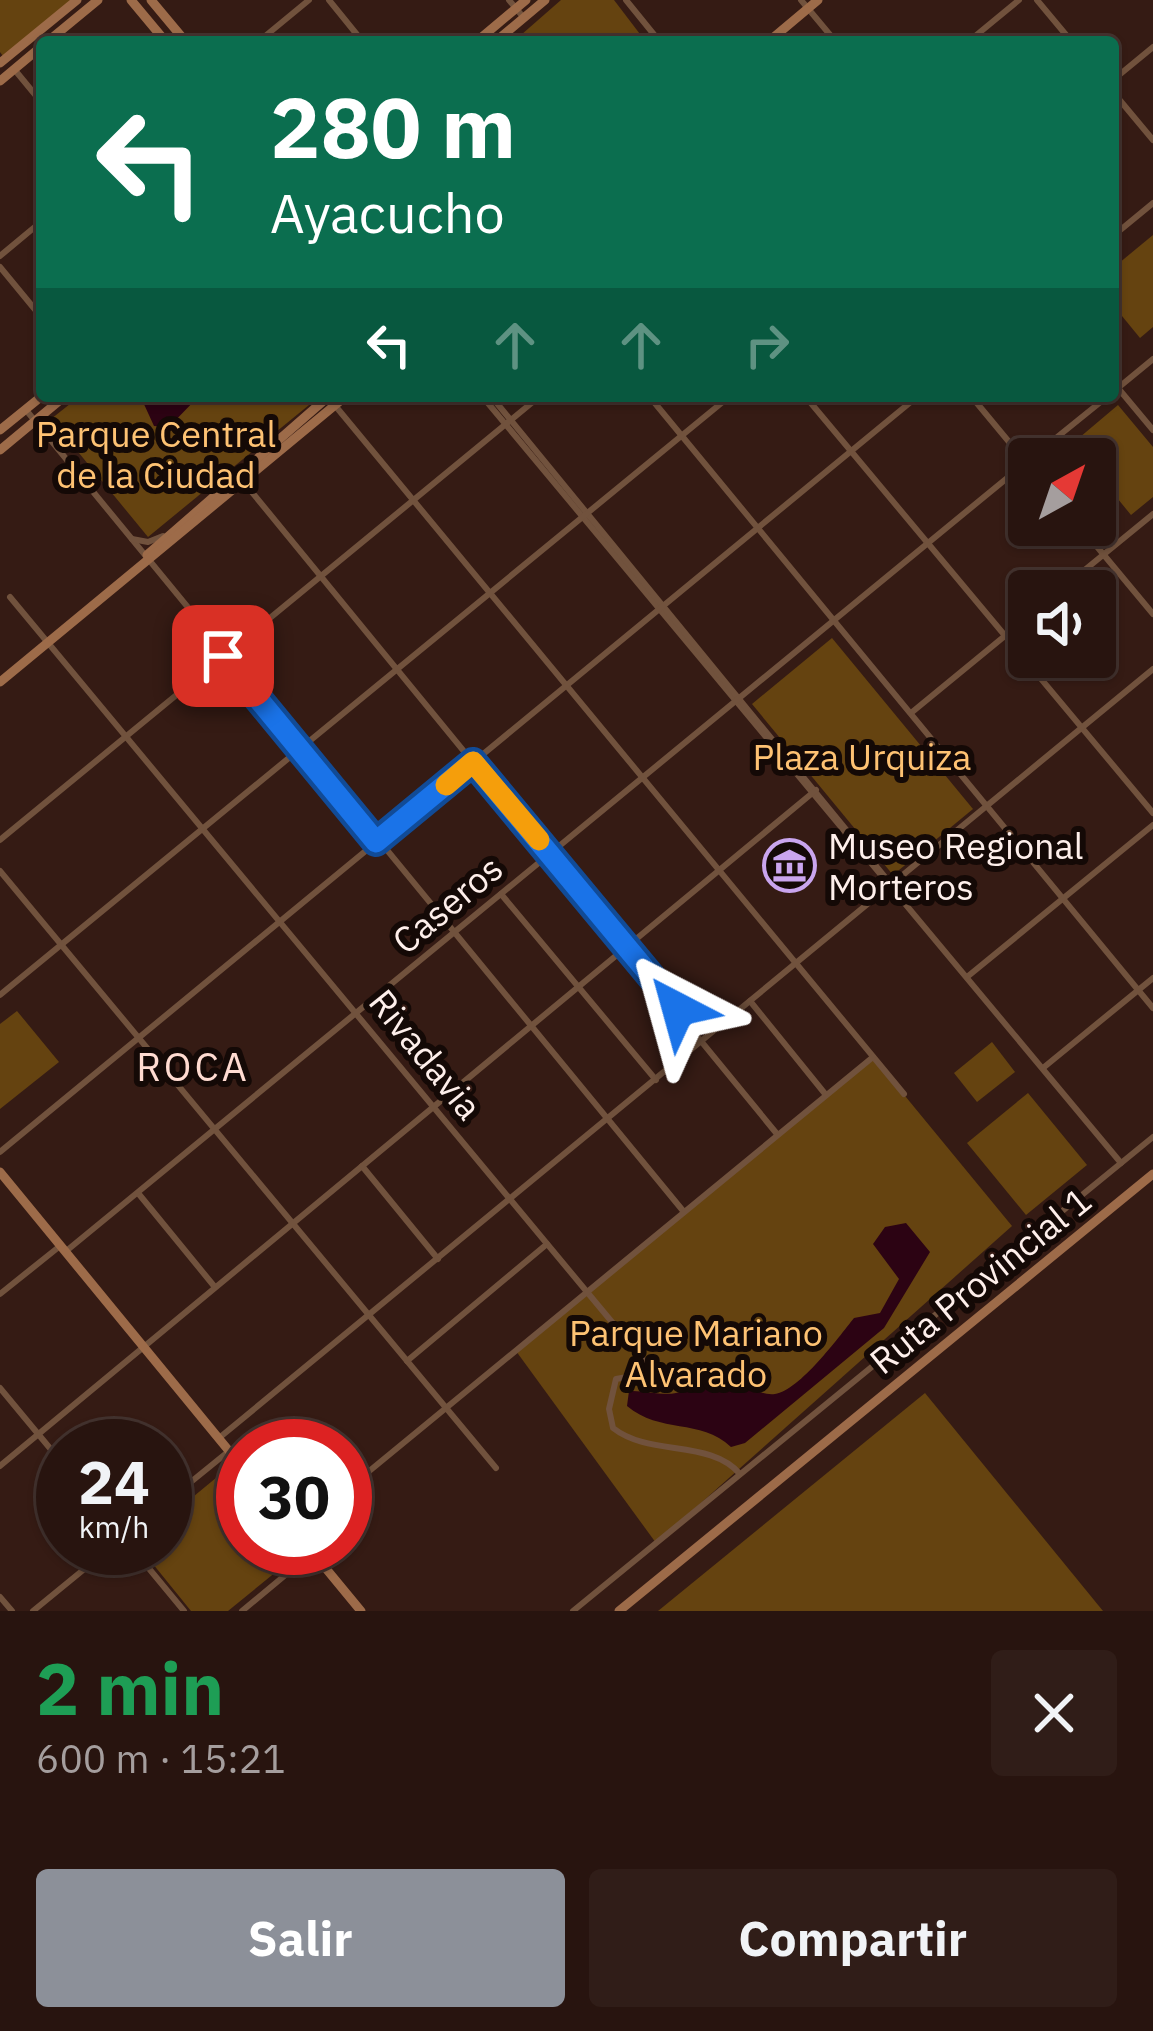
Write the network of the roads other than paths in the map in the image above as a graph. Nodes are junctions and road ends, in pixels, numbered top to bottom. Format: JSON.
{"nodes":[{"id":1,"x":77,"y":0,"type":"edge"},
{"id":2,"x":98,"y":0,"type":"edge"},
{"id":3,"x":131,"y":0,"type":"edge"},
{"id":4,"x":151,"y":0,"type":"edge"},
{"id":5,"x":309,"y":0,"type":"edge"},
{"id":6,"x":329,"y":0,"type":"edge"},
{"id":7,"x":526,"y":0,"type":"edge"},
{"id":8,"x":545,"y":0,"type":"edge"},
{"id":9,"x":626,"y":0,"type":"edge"},
{"id":10,"x":818,"y":0,"type":"edge"},
{"id":11,"x":1018,"y":0,"type":"edge"},
{"id":12,"x":1037,"y":0,"type":"edge"},
{"id":13,"x":804,"y":4,"type":"edge"},
{"id":14,"x":516,"y":9,"type":"edge"},
{"id":15,"x":54,"y":36,"type":"edge"},
{"id":16,"x":161,"y":36,"type":"edge"},
{"id":17,"x":181,"y":36,"type":"edge"},
{"id":18,"x":265,"y":36,"type":"edge"},
{"id":19,"x":358,"y":36,"type":"edge"},
{"id":20,"x":483,"y":36,"type":"edge"},
{"id":21,"x":499,"y":36,"type":"edge"},
{"id":22,"x":655,"y":36,"type":"edge"},
{"id":23,"x":774,"y":36,"type":"edge"},
{"id":24,"x":831,"y":36,"type":"edge"},
{"id":25,"x":975,"y":36,"type":"edge"},
{"id":26,"x":1067,"y":36,"type":"edge"},
{"id":27,"x":1153,"y":46,"type":"edge"},
{"id":28,"x":36,"y":51,"type":"edge"},
{"id":29,"x":2,"y":58,"type":"edge"},
{"id":30,"x":14,"y":69,"type":"junction"},
{"id":31,"x":1119,"y":75,"type":"edge"},
{"id":32,"x":0,"y":81,"type":"edge"},
{"id":33,"x":36,"y":96,"type":"edge"},
{"id":34,"x":1119,"y":99,"type":"edge"},
{"id":35,"x":1153,"y":140,"type":"edge"},
{"id":36,"x":1153,"y":203,"type":"edge"},
{"id":37,"x":36,"y":226,"type":"edge"},
{"id":38,"x":1119,"y":231,"type":"edge"},
{"id":39,"x":0,"y":256,"type":"edge"},
{"id":40,"x":0,"y":267,"type":"edge"},
{"id":41,"x":36,"y":311,"type":"edge"},
{"id":42,"x":1153,"y":359,"type":"edge"},
{"id":43,"x":1119,"y":387,"type":"edge"},
{"id":44,"x":1119,"y":398,"type":"edge"},
{"id":45,"x":36,"y":401,"type":"edge"},
{"id":46,"x":58,"y":402,"type":"edge"},
{"id":47,"x":329,"y":402,"type":"edge"},
{"id":48,"x":333,"y":402,"type":"edge"},
{"id":49,"x":492,"y":402,"type":"edge"},
{"id":50,"x":533,"y":402,"type":"edge"},
{"id":51,"x":654,"y":402,"type":"edge"},
{"id":52,"x":723,"y":402,"type":"edge"},
{"id":53,"x":810,"y":402,"type":"edge"},
{"id":54,"x":911,"y":402,"type":"edge"},
{"id":55,"x":975,"y":402,"type":"edge"},
{"id":56,"x":1101,"y":402,"type":"edge"},
{"id":57,"x":26,"y":410,"type":"junction"},
{"id":58,"x":35,"y":421,"type":"junction"},
{"id":59,"x":508,"y":423,"type":"junction"},
{"id":60,"x":0,"y":430,"type":"edge"},
{"id":61,"x":1153,"y":430,"type":"edge"},
{"id":62,"x":682,"y":435,"type":"junction"},
{"id":63,"x":1057,"y":438,"type":"edge"},
{"id":64,"x":1008,"y":439,"type":"edge"},
{"id":65,"x":0,"y":450,"type":"edge"},
{"id":66,"x":851,"y":451,"type":"junction"},
{"id":67,"x":239,"y":477,"type":"junction"},
{"id":68,"x":1008,"y":478,"type":"edge"},
{"id":69,"x":413,"y":500,"type":"junction"},
{"id":70,"x":1153,"y":514,"type":"edge"},
{"id":71,"x":584,"y":515,"type":"junction"},
{"id":72,"x":757,"y":528,"type":"junction"},
{"id":73,"x":163,"y":536,"type":"junction"},
{"id":74,"x":129,"y":538,"type":"junction"},
{"id":75,"x":927,"y":543,"type":"junction"},
{"id":76,"x":1096,"y":546,"type":"edge"},
{"id":77,"x":1103,"y":555,"type":"junction"},
{"id":78,"x":145,"y":560,"type":"junction"},
{"id":79,"x":1085,"y":570,"type":"edge"},
{"id":80,"x":321,"y":575,"type":"junction"},
{"id":81,"x":489,"y":593,"type":"junction"},
{"id":82,"x":10,"y":597,"type":"dead end"},
{"id":83,"x":660,"y":607,"type":"junction"},
{"id":84,"x":1153,"y":614,"type":"edge"},
{"id":85,"x":832,"y":621,"type":"junction"},
{"id":86,"x":1008,"y":634,"type":"edge"},
{"id":87,"x":1005,"y":636,"type":"junction"},
{"id":88,"x":49,"y":641,"type":"junction"},
{"id":89,"x":223,"y":656,"type":"junction"},
{"id":90,"x":398,"y":668,"type":"junction"},
{"id":91,"x":1153,"y":669,"type":"edge"},
{"id":92,"x":0,"y":682,"type":"edge"},
{"id":93,"x":566,"y":685,"type":"junction"},
{"id":94,"x":737,"y":700,"type":"junction"},
{"id":95,"x":910,"y":714,"type":"junction"},
{"id":96,"x":1082,"y":728,"type":"junction"},
{"id":97,"x":128,"y":734,"type":"junction"},
{"id":98,"x":299,"y":749,"type":"junction"},
{"id":99,"x":473,"y":762,"type":"junction"},
{"id":100,"x":643,"y":777,"type":"junction"},
{"id":101,"x":813,"y":792,"type":"junction"},
{"id":102,"x":987,"y":806,"type":"junction"},
{"id":103,"x":1153,"y":813,"type":"edge"},
{"id":104,"x":1153,"y":825,"type":"edge"},
{"id":105,"x":204,"y":827,"type":"junction"},
{"id":106,"x":0,"y":840,"type":"edge"},
{"id":107,"x":376,"y":842,"type":"junction"},
{"id":108,"x":550,"y":854,"type":"junction"},
{"id":109,"x":719,"y":870,"type":"junction"},
{"id":110,"x":0,"y":871,"type":"edge"},
{"id":111,"x":890,"y":886,"type":"junction"},
{"id":112,"x":501,"y":894,"type":"junction"},
{"id":113,"x":1062,"y":899,"type":"junction"},
{"id":114,"x":281,"y":920,"type":"junction"},
{"id":115,"x":453,"y":934,"type":"junction"},
{"id":116,"x":61,"y":945,"type":"junction"},
{"id":117,"x":628,"y":946,"type":"junction"},
{"id":118,"x":796,"y":964,"type":"junction"},
{"id":119,"x":967,"y":977,"type":"junction"},
{"id":120,"x":1153,"y":978,"type":"edge"},
{"id":121,"x":578,"y":987,"type":"junction"},
{"id":122,"x":1138,"y":990,"type":"junction"},
{"id":123,"x":0,"y":995,"type":"edge"},
{"id":124,"x":750,"y":1001,"type":"junction"},
{"id":125,"x":1153,"y":1008,"type":"edge"},
{"id":126,"x":357,"y":1013,"type":"junction"},
{"id":127,"x":529,"y":1028,"type":"junction"},
{"id":128,"x":139,"y":1038,"type":"junction"},
{"id":129,"x":704,"y":1040,"type":"junction"},
{"id":130,"x":873,"y":1057,"type":"junction"},
{"id":131,"x":1042,"y":1068,"type":"junction"},
{"id":132,"x":656,"y":1080,"type":"junction"},
{"id":133,"x":904,"y":1094,"type":"dead end"},
{"id":134,"x":826,"y":1095,"type":"junction"},
{"id":135,"x":434,"y":1106,"type":"junction"},
{"id":136,"x":606,"y":1121,"type":"junction"},
{"id":137,"x":214,"y":1131,"type":"junction"},
{"id":138,"x":777,"y":1134,"type":"junction"},
{"id":139,"x":1153,"y":1137,"type":"edge"},
{"id":140,"x":0,"y":1152,"type":"edge"},
{"id":141,"x":1121,"y":1163,"type":"junction"},
{"id":142,"x":362,"y":1166,"type":"junction"},
{"id":143,"x":0,"y":1172,"type":"edge"},
{"id":144,"x":1153,"y":1174,"type":"edge"},
{"id":145,"x":138,"y":1193,"type":"junction"},
{"id":146,"x":511,"y":1200,"type":"junction"},
{"id":147,"x":684,"y":1212,"type":"junction"},
{"id":148,"x":292,"y":1223,"type":"junction"},
{"id":149,"x":547,"y":1244,"type":"junction"},
{"id":150,"x":63,"y":1249,"type":"junction"},
{"id":151,"x":438,"y":1259,"type":"junction"},
{"id":152,"x":214,"y":1286,"type":"junction"},
{"id":153,"x":587,"y":1292,"type":"junction"},
{"id":154,"x":0,"y":1294,"type":"edge"},
{"id":155,"x":370,"y":1316,"type":"junction"},
{"id":156,"x":142,"y":1345,"type":"junction"},
{"id":157,"x":407,"y":1361,"type":"junction"},
{"id":158,"x":0,"y":1388,"type":"edge"},
{"id":159,"x":447,"y":1408,"type":"junction"},
{"id":160,"x":56,"y":1419,"type":"edge"},
{"id":161,"x":243,"y":1419,"type":"edge"},
{"id":162,"x":36,"y":1432,"type":"edge"},
{"id":163,"x":216,"y":1434,"type":"edge"},
{"id":164,"x":36,"y":1436,"type":"edge"},
{"id":165,"x":216,"y":1462,"type":"edge"},
{"id":166,"x":0,"y":1466,"type":"edge"},
{"id":167,"x":496,"y":1468,"type":"dead end"},
{"id":168,"x":372,"y":1469,"type":"edge"},
{"id":169,"x":740,"y":1474,"type":"junction"},
{"id":170,"x":192,"y":1481,"type":"edge"},
{"id":171,"x":77,"y":1575,"type":"edge"},
{"id":172,"x":154,"y":1575,"type":"edge"},
{"id":173,"x":283,"y":1575,"type":"edge"},
{"id":174,"x":331,"y":1575,"type":"edge"},
{"id":175,"x":0,"y":1597,"type":"edge"},
{"id":176,"x":12,"y":1611,"type":"edge"},
{"id":177,"x":33,"y":1611,"type":"edge"},
{"id":178,"x":184,"y":1611,"type":"edge"},
{"id":179,"x":242,"y":1611,"type":"edge"},
{"id":180,"x":361,"y":1611,"type":"edge"},
{"id":181,"x":573,"y":1611,"type":"edge"},
{"id":182,"x":619,"y":1611,"type":"edge"}],
"edges":[{"from":1,"to":29,"type":"street"},
{"from":2,"to":15,"type":"street"},
{"from":3,"to":16,"type":"street"},
{"from":4,"to":17,"type":"street"},
{"from":5,"to":18,"type":"street"},
{"from":6,"to":19,"type":"street"},
{"from":7,"to":14,"type":"street"},
{"from":8,"to":14,"type":"street"},
{"from":9,"to":22,"type":"street"},
{"from":10,"to":13,"type":"street"},
{"from":11,"to":25,"type":"street"},
{"from":12,"to":26,"type":"street"},
{"from":13,"to":23,"type":"street"},
{"from":13,"to":24,"type":"street"},
{"from":14,"to":20,"type":"street"},
{"from":14,"to":21,"type":"street"},
{"from":27,"to":31,"type":"street"},
{"from":28,"to":30,"type":"street"},
{"from":29,"to":30,"type":"street"},
{"from":30,"to":32,"type":"street"},
{"from":30,"to":33,"type":"street"},
{"from":34,"to":35,"type":"street"},
{"from":36,"to":38,"type":"street"},
{"from":37,"to":39,"type":"street"},
{"from":40,"to":41,"type":"street"},
{"from":42,"to":43,"type":"street","name":"Caseros"},
{"from":44,"to":61,"type":"street"},
{"from":45,"to":57,"type":"street"},
{"from":46,"to":58,"type":"street"},
{"from":47,"to":67,"type":"street"},
{"from":48,"to":69,"type":"street"},
{"from":49,"to":59,"type":"street"},
{"from":50,"to":59,"type":"street"},
{"from":51,"to":62,"type":"street"},
{"from":52,"to":62,"type":"street"},
{"from":53,"to":66,"type":"street"},
{"from":54,"to":66,"type":"street"},
{"from":55,"to":64,"type":"street"},
{"from":56,"to":63,"type":"street","name":"Caseros"},
{"from":57,"to":58,"type":"street"},
{"from":57,"to":60,"type":"street"},
{"from":58,"to":65,"type":"street"},
{"from":58,"to":74,"type":"street"},
{"from":59,"to":69,"type":"street"},
{"from":59,"to":71,"type":"street"},
{"from":62,"to":71,"type":"street"},
{"from":62,"to":72,"type":"street"},
{"from":66,"to":72,"type":"street"},
{"from":66,"to":75,"type":"street"},
{"from":67,"to":73,"type":"street"},
{"from":67,"to":78,"type":"street"},
{"from":67,"to":80,"type":"street"},
{"from":68,"to":75,"type":"street","name":"Caseros"},
{"from":69,"to":80,"type":"street"},
{"from":69,"to":81,"type":"street"},
{"from":70,"to":77,"type":"street"},
{"from":71,"to":81,"type":"street"},
{"from":71,"to":83,"type":"street"},
{"from":72,"to":83,"type":"street"},
{"from":72,"to":85,"type":"street"},
{"from":73,"to":74,"type":"street"},
{"from":73,"to":78,"type":"street"},
{"from":74,"to":78,"type":"street"},
{"from":75,"to":85,"type":"street","name":"Caseros"},
{"from":75,"to":87,"type":"street"},
{"from":76,"to":77,"type":"street"},
{"from":77,"to":79,"type":"street"},
{"from":77,"to":84,"type":"street"},
{"from":78,"to":88,"type":"street"},
{"from":78,"to":89,"type":"street"},
{"from":80,"to":89,"type":"street"},
{"from":80,"to":90,"type":"street"},
{"from":81,"to":90,"type":"street"},
{"from":81,"to":93,"type":"street"},
{"from":82,"to":88,"type":"street","name":"Rivadavia"},
{"from":83,"to":93,"type":"street"},
{"from":83,"to":94,"type":"street"},
{"from":85,"to":94,"type":"street","name":"Caseros"},
{"from":85,"to":95,"type":"street"},
{"from":86,"to":87,"type":"street"},
{"from":87,"to":95,"type":"street"},
{"from":87,"to":96,"type":"street"},
{"from":88,"to":92,"type":"street"},
{"from":88,"to":97,"type":"street","name":"Rivadavia"},
{"from":89,"to":97,"type":"street"},
{"from":89,"to":98,"type":"street"},
{"from":90,"to":98,"type":"street"},
{"from":90,"to":99,"type":"street"},
{"from":91,"to":96,"type":"street"},
{"from":93,"to":99,"type":"street"},
{"from":93,"to":100,"type":"street"},
{"from":94,"to":100,"type":"street","name":"Caseros"},
{"from":94,"to":101,"type":"street"},
{"from":95,"to":102,"type":"street"},
{"from":96,"to":102,"type":"street"},
{"from":96,"to":103,"type":"street"},
{"from":97,"to":105,"type":"street","name":"Rivadavia"},
{"from":97,"to":106,"type":"street"},
{"from":98,"to":105,"type":"street"},
{"from":98,"to":107,"type":"street"},
{"from":99,"to":107,"type":"street"},
{"from":99,"to":108,"type":"street"},
{"from":100,"to":108,"type":"street","name":"Caseros"},
{"from":100,"to":109,"type":"street"},
{"from":101,"to":109,"type":"street"},
{"from":101,"to":111,"type":"street"},
{"from":102,"to":111,"type":"street"},
{"from":102,"to":113,"type":"street"},
{"from":104,"to":113,"type":"street"},
{"from":105,"to":114,"type":"street","name":"Rivadavia"},
{"from":105,"to":116,"type":"street"},
{"from":107,"to":114,"type":"street"},
{"from":107,"to":115,"type":"street"},
{"from":108,"to":112,"type":"street","name":"Caseros"},
{"from":108,"to":117,"type":"street"},
{"from":109,"to":117,"type":"street"},
{"from":109,"to":118,"type":"street"},
{"from":110,"to":116,"type":"street"},
{"from":111,"to":118,"type":"street"},
{"from":111,"to":119,"type":"street"},
{"from":112,"to":115,"type":"street","name":"Caseros"},
{"from":112,"to":121,"type":"street"},
{"from":113,"to":119,"type":"street"},
{"from":113,"to":122,"type":"street"},
{"from":114,"to":126,"type":"street","name":"Rivadavia"},
{"from":114,"to":128,"type":"street"},
{"from":115,"to":126,"type":"street","name":"Caseros"},
{"from":115,"to":127,"type":"street"},
{"from":116,"to":123,"type":"street"},
{"from":116,"to":128,"type":"street"},
{"from":117,"to":121,"type":"street"},
{"from":117,"to":129,"type":"street"},
{"from":118,"to":124,"type":"street"},
{"from":118,"to":130,"type":"street"},
{"from":119,"to":131,"type":"street"},
{"from":120,"to":122,"type":"street"},
{"from":121,"to":127,"type":"street"},
{"from":121,"to":132,"type":"street"},
{"from":122,"to":125,"type":"street"},
{"from":122,"to":131,"type":"street"},
{"from":124,"to":129,"type":"street"},
{"from":124,"to":134,"type":"street"},
{"from":126,"to":135,"type":"street","name":"Rivadavia"},
{"from":126,"to":137,"type":"street","name":"Caseros"},
{"from":127,"to":135,"type":"street"},
{"from":127,"to":136,"type":"street"},
{"from":128,"to":137,"type":"street"},
{"from":128,"to":140,"type":"street"},
{"from":129,"to":132,"type":"street"},
{"from":129,"to":138,"type":"street"},
{"from":130,"to":133,"type":"street"},
{"from":130,"to":134,"type":"street"},
{"from":131,"to":141,"type":"street"},
{"from":132,"to":136,"type":"street"},
{"from":134,"to":138,"type":"street"},
{"from":135,"to":142,"type":"street"},
{"from":135,"to":146,"type":"street","name":"Rivadavia"},
{"from":136,"to":146,"type":"street"},
{"from":136,"to":147,"type":"street"},
{"from":137,"to":145,"type":"street","name":"Caseros"},
{"from":137,"to":148,"type":"street"},
{"from":138,"to":147,"type":"street"},
{"from":139,"to":141,"type":"street"},
{"from":141,"to":169,"type":"street"},
{"from":142,"to":148,"type":"street"},
{"from":142,"to":151,"type":"street"},
{"from":143,"to":150,"type":"street"},
{"from":144,"to":182,"type":"street","name":"Ruta Provincial 1"},
{"from":145,"to":150,"type":"street","name":"Caseros"},
{"from":145,"to":152,"type":"street"},
{"from":146,"to":149,"type":"street","name":"Rivadavia"},
{"from":146,"to":151,"type":"street"},
{"from":147,"to":153,"type":"street"},
{"from":148,"to":152,"type":"street"},
{"from":148,"to":155,"type":"street"},
{"from":149,"to":153,"type":"street","name":"Rivadavia"},
{"from":149,"to":157,"type":"street"},
{"from":150,"to":154,"type":"street","name":"Caseros"},
{"from":150,"to":156,"type":"street"},
{"from":151,"to":155,"type":"street"},
{"from":152,"to":156,"type":"street"},
{"from":153,"to":159,"type":"street"},
{"from":153,"to":169,"type":"street","name":"Rivadavia"},
{"from":155,"to":157,"type":"street"},
{"from":155,"to":161,"type":"street"},
{"from":156,"to":160,"type":"street"},
{"from":156,"to":163,"type":"street"},
{"from":157,"to":159,"type":"street"},
{"from":158,"to":162,"type":"street"},
{"from":159,"to":167,"type":"street"},
{"from":159,"to":168,"type":"street"},
{"from":164,"to":166,"type":"street"},
{"from":165,"to":170,"type":"street"},
{"from":169,"to":181,"type":"street"},
{"from":171,"to":177,"type":"street"},
{"from":172,"to":178,"type":"street"},
{"from":173,"to":179,"type":"street"},
{"from":174,"to":180,"type":"street"},
{"from":175,"to":176,"type":"street"}]}
